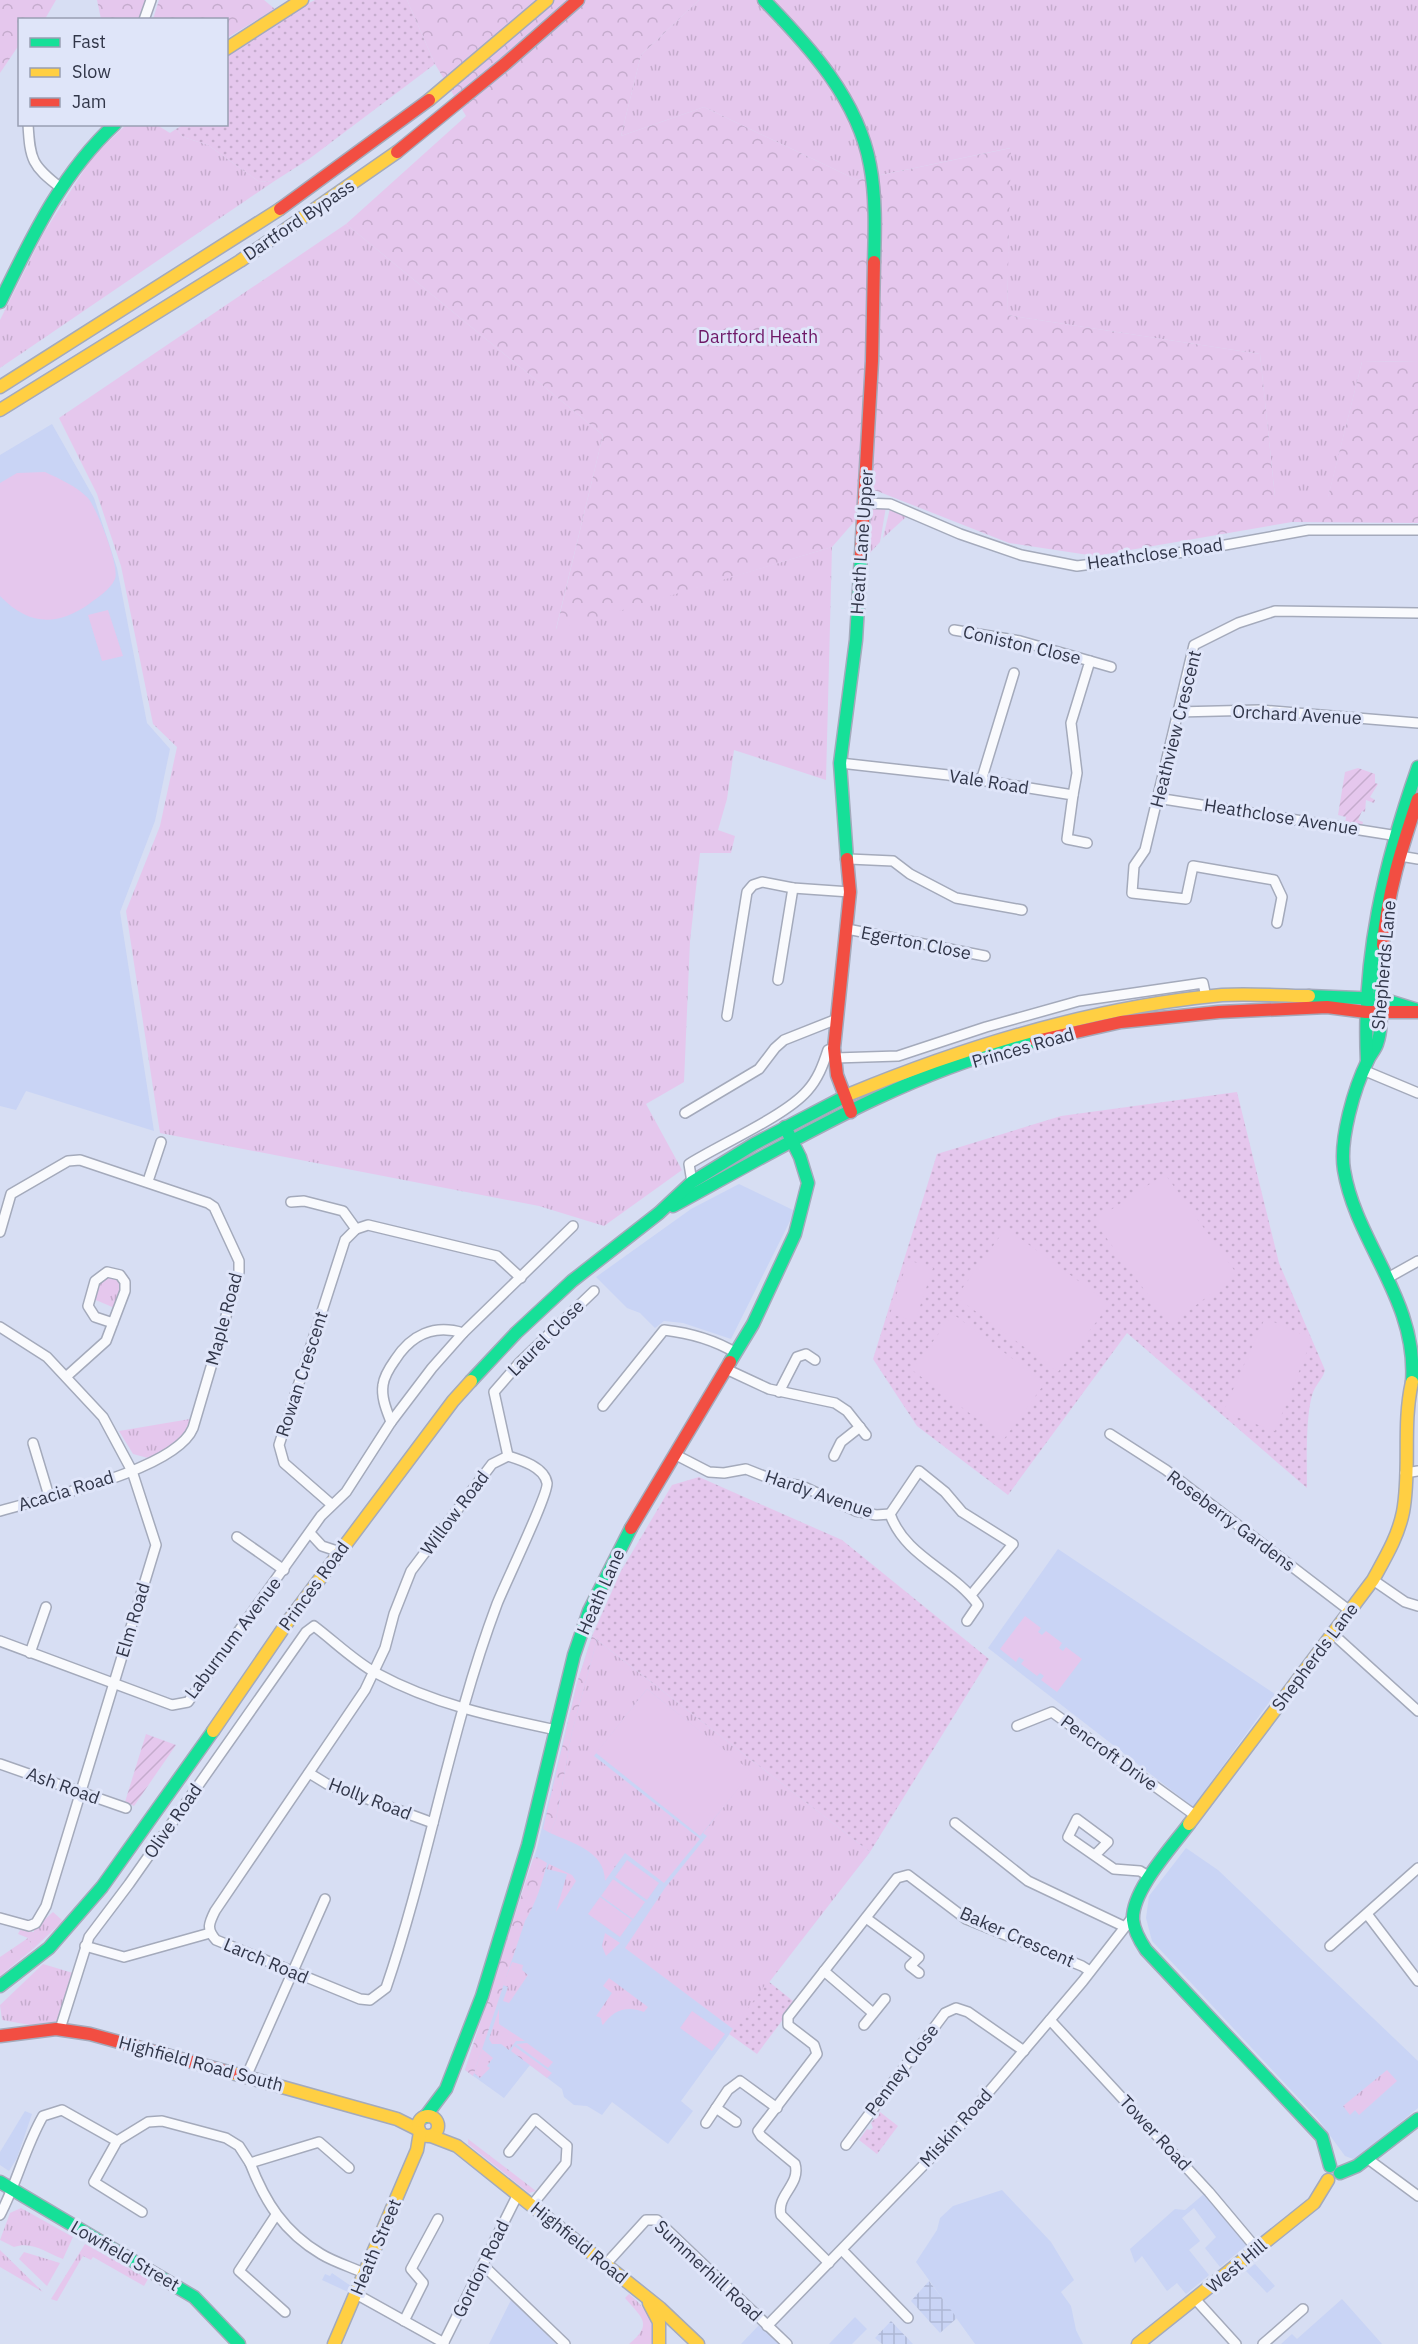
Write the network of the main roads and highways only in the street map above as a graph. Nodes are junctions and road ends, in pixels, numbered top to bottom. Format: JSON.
{"nodes":[{"id":1,"x":302,"y":0,"type":"edge"},
{"id":2,"x":548,"y":0,"type":"edge"},
{"id":3,"x":578,"y":0,"type":"edge"},
{"id":4,"x":764,"y":0,"type":"edge"},
{"id":5,"x":228,"y":48,"type":"edge"},
{"id":6,"x":114,"y":126,"type":"edge"},
{"id":7,"x":0,"y":302,"type":"edge"},
{"id":8,"x":0,"y":387,"type":"edge"},
{"id":9,"x":0,"y":410,"type":"edge"},
{"id":10,"x":1418,"y":767,"type":"edge"},
{"id":11,"x":1418,"y":799,"type":"edge"},
{"id":12,"x":1399,"y":836,"type":"junction"},
{"id":13,"x":1394,"y":855,"type":"junction"},
{"id":14,"x":1382,"y":1005,"type":"junction"},
{"id":15,"x":1366,"y":1006,"type":"junction"},
{"id":16,"x":1418,"y":1011,"type":"edge"},
{"id":17,"x":1365,"y":1066,"type":"junction"},
{"id":18,"x":846,"y":1096,"type":"junction"},
{"id":19,"x":851,"y":1112,"type":"junction"},
{"id":20,"x":785,"y":1127,"type":"junction"},
{"id":21,"x":792,"y":1141,"type":"junction"},
{"id":22,"x":659,"y":1213,"type":"junction"},
{"id":23,"x":0,"y":1986,"type":"edge"},
{"id":24,"x":1,"y":2035,"type":"edge"},
{"id":25,"x":446,"y":2089,"type":"junction"},
{"id":26,"x":424,"y":2117,"type":"junction"},
{"id":27,"x":397,"y":2119,"type":"junction"},
{"id":28,"x":1418,"y":2119,"type":"edge"},
{"id":29,"x":438,"y":2123,"type":"junction"},
{"id":30,"x":425,"y":2134,"type":"junction"},
{"id":31,"x":457,"y":2146,"type":"junction"},
{"id":32,"x":1335,"y":2170,"type":"junction"},
{"id":33,"x":0,"y":2182,"type":"edge"},
{"id":34,"x":646,"y":2299,"type":"junction"},
{"id":35,"x":239,"y":2344,"type":"edge"},
{"id":36,"x":334,"y":2344,"type":"edge"},
{"id":37,"x":659,"y":2344,"type":"edge"},
{"id":38,"x":698,"y":2344,"type":"edge"},
{"id":39,"x":1138,"y":2344,"type":"edge"}],
"edges":[{"from":1,"to":5,"type":"main road"},
{"from":2,"to":8,"type":"main road","name":"Dartford Bypass"},
{"from":3,"to":9,"type":"main road","name":"Dartford Bypass"},
{"from":4,"to":18,"type":"main road","name":"Heath Lane Upper"},
{"from":6,"to":7,"type":"main road"},
{"from":10,"to":12,"type":"main road","name":"Shepherds Lane"},
{"from":11,"to":12,"type":"main road","name":"Shepherds Lane"},
{"from":12,"to":13,"type":"main road","name":"Shepherds Lane"},
{"from":13,"to":14,"type":"main road","name":"Shepherds Lane"},
{"from":13,"to":15,"type":"main road","name":"Shepherds Lane"},
{"from":14,"to":15,"type":"main road","name":"Princes Road"},
{"from":14,"to":16,"type":"main road","name":"Princes Road"},
{"from":14,"to":17,"type":"main road","name":"Shepherds Lane"},
{"from":15,"to":17,"type":"main road","name":"Shepherds Lane"},
{"from":15,"to":18,"type":"main road","name":"Princes Road"},
{"from":15,"to":19,"type":"main road","name":"Princes Road"},
{"from":17,"to":32,"type":"main road","name":"Shepherds Lane"},
{"from":18,"to":19,"type":"main road","name":"Heath Lane Upper"},
{"from":18,"to":20,"type":"main road","name":"Princes Road"},
{"from":19,"to":21,"type":"main road","name":"Princes Road"},
{"from":20,"to":21,"type":"main road","name":"Heath Lane"},
{"from":20,"to":22,"type":"main road","name":"Princes Road"},
{"from":21,"to":22,"type":"main road","name":"Princes Road"},
{"from":21,"to":25,"type":"main road","name":"Heath Lane"},
{"from":22,"to":23,"type":"main road","name":"Princes Road"},
{"from":24,"to":27,"type":"main road","name":"Highfield Road South"},
{"from":25,"to":26,"type":"main road","name":"Heath Lane"},
{"from":25,"to":29,"type":"main road","name":"Heath Lane"},
{"from":26,"to":27,"type":"main road","name":"Highfield Road South"},
{"from":26,"to":29,"type":"main road"},
{"from":26,"to":30,"type":"main road"},
{"from":27,"to":30,"type":"main road","name":"Highfield Road South"},
{"from":28,"to":32,"type":"main road"},
{"from":29,"to":30,"type":"main road"},
{"from":29,"to":31,"type":"main road","name":"Highfield Road"},
{"from":30,"to":31,"type":"main road","name":"Highfield Road"},
{"from":30,"to":36,"type":"main road","name":"Heath Street"},
{"from":31,"to":34,"type":"main road","name":"Highfield Road"},
{"from":32,"to":39,"type":"main road","name":"West Hill"},
{"from":33,"to":35,"type":"main road","name":"Lowfield Street"},
{"from":34,"to":37,"type":"main road"},
{"from":34,"to":38,"type":"main road","name":"Highfield Road"}]}
